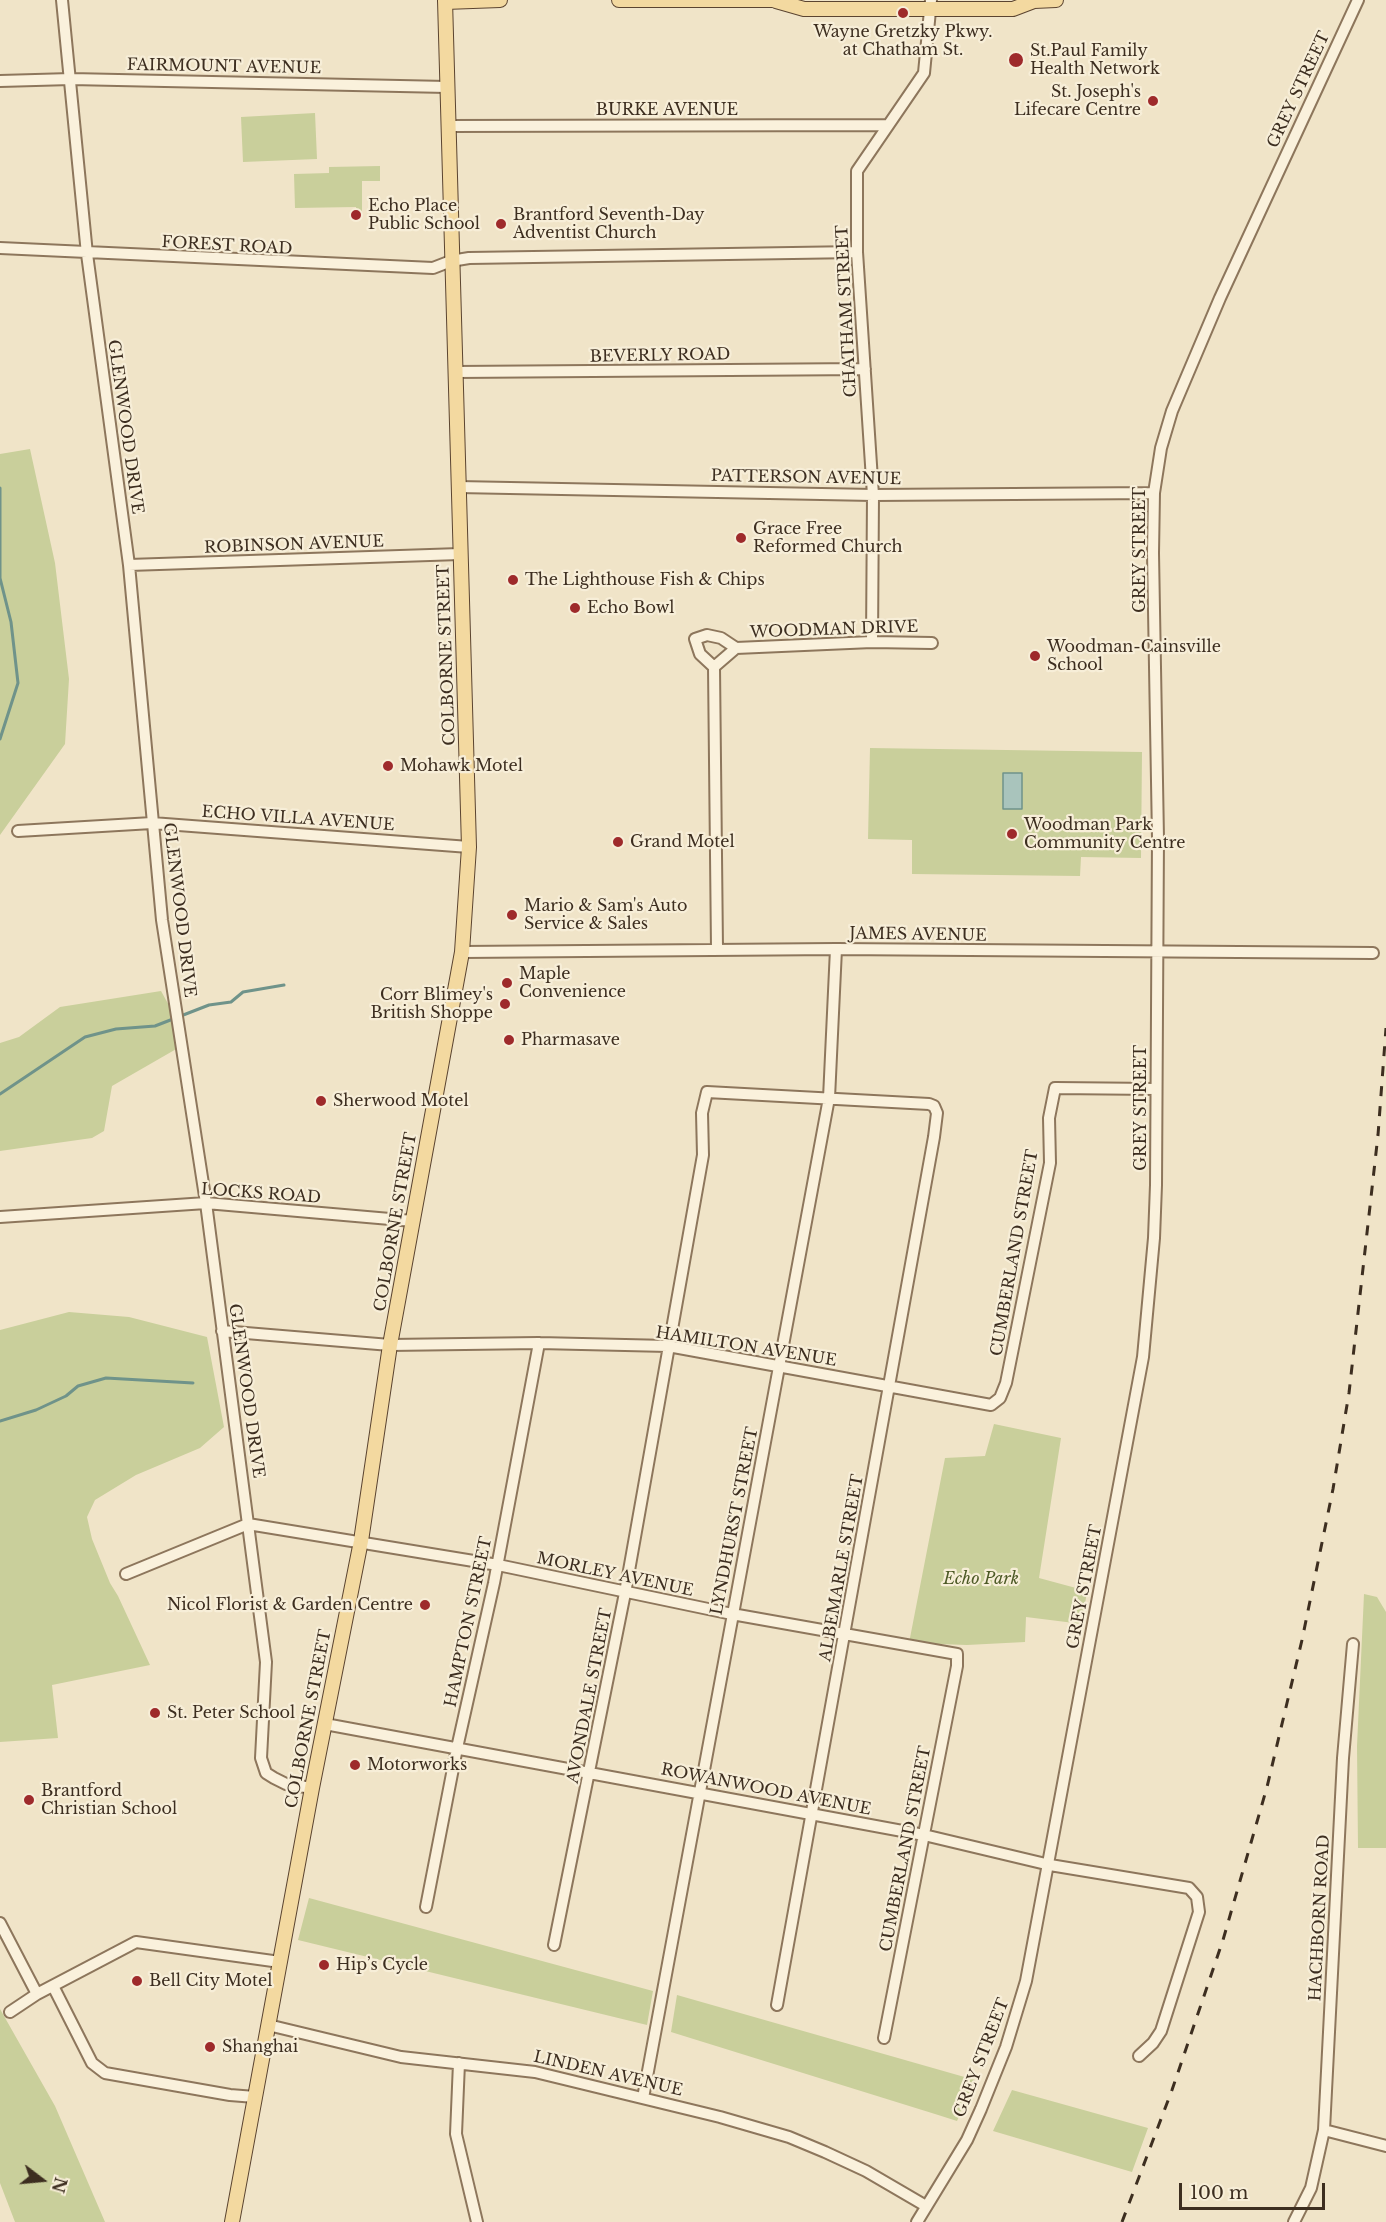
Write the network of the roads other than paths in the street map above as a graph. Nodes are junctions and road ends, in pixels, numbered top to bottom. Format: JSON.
{"nodes":[{"id":1,"x":62,"y":0,"type":"edge"},
{"id":2,"x":442,"y":0,"type":"edge"},
{"id":3,"x":500,"y":0,"type":"edge"},
{"id":4,"x":619,"y":0,"type":"edge"},
{"id":5,"x":1056,"y":0,"type":"edge"},
{"id":6,"x":1358,"y":0,"type":"edge"},
{"id":7,"x":778,"y":1,"type":"edge"},
{"id":8,"x":1033,"y":1,"type":"edge"},
{"id":9,"x":931,"y":5,"type":"edge"},
{"id":10,"x":71,"y":79,"type":"junction"},
{"id":11,"x":0,"y":81,"type":"edge"},
{"id":12,"x":447,"y":87,"type":"junction"},
{"id":13,"x":886,"y":125,"type":"junction"},
{"id":14,"x":449,"y":126,"type":"junction"},
{"id":15,"x":0,"y":248,"type":"edge"},
{"id":16,"x":857,"y":252,"type":"junction"},
{"id":17,"x":87,"y":254,"type":"junction"},
{"id":18,"x":451,"y":261,"type":"junction"},
{"id":19,"x":865,"y":369,"type":"junction"},
{"id":20,"x":456,"y":372,"type":"junction"},
{"id":21,"x":458,"y":487,"type":"junction"},
{"id":22,"x":1154,"y":493,"type":"junction"},
{"id":23,"x":873,"y":495,"type":"junction"},
{"id":24,"x":460,"y":554,"type":"junction"},
{"id":25,"x":129,"y":565,"type":"junction"},
{"id":26,"x":872,"y":642,"type":"junction"},
{"id":27,"x":932,"y":643,"type":"dead end"},
{"id":28,"x":736,"y":648,"type":"junction"},
{"id":29,"x":714,"y":667,"type":"junction"},
{"id":30,"x":152,"y":823,"type":"junction"},
{"id":31,"x":18,"y":831,"type":"dead end"},
{"id":32,"x":469,"y":847,"type":"junction"},
{"id":33,"x":717,"y":949,"type":"junction"},
{"id":34,"x":837,"y":949,"type":"junction"},
{"id":35,"x":462,"y":952,"type":"junction"},
{"id":36,"x":1157,"y":952,"type":"junction"},
{"id":37,"x":1373,"y":953,"type":"dead end"},
{"id":38,"x":1156,"y":1089,"type":"junction"},
{"id":39,"x":829,"y":1098,"type":"junction"},
{"id":40,"x":206,"y":1203,"type":"junction"},
{"id":41,"x":0,"y":1217,"type":"edge"},
{"id":42,"x":413,"y":1221,"type":"junction"},
{"id":43,"x":222,"y":1331,"type":"junction"},
{"id":44,"x":539,"y":1343,"type":"junction"},
{"id":45,"x":390,"y":1345,"type":"junction"},
{"id":46,"x":668,"y":1346,"type":"junction"},
{"id":47,"x":779,"y":1367,"type":"junction"},
{"id":48,"x":890,"y":1386,"type":"junction"},
{"id":49,"x":986,"y":1405,"type":"joint"},
{"id":50,"x":248,"y":1524,"type":"junction"},
{"id":51,"x":361,"y":1541,"type":"junction"},
{"id":52,"x":498,"y":1565,"type":"junction"},
{"id":53,"x":126,"y":1574,"type":"dead end"},
{"id":54,"x":625,"y":1593,"type":"junction"},
{"id":55,"x":732,"y":1614,"type":"junction"},
{"id":56,"x":845,"y":1635,"type":"junction"},
{"id":57,"x":1353,"y":1644,"type":"dead end"},
{"id":58,"x":957,"y":1666,"type":"joint"},
{"id":59,"x":325,"y":1724,"type":"junction"},
{"id":60,"x":457,"y":1748,"type":"junction"},
{"id":61,"x":591,"y":1773,"type":"junction"},
{"id":62,"x":312,"y":1788,"type":"junction"},
{"id":63,"x":699,"y":1793,"type":"junction"},
{"id":64,"x":810,"y":1815,"type":"junction"},
{"id":65,"x":924,"y":1835,"type":"junction"},
{"id":66,"x":1050,"y":1865,"type":"junction"},
{"id":67,"x":426,"y":1907,"type":"dead end"},
{"id":68,"x":0,"y":1923,"type":"edge"},
{"id":69,"x":554,"y":1945,"type":"dead end"},
{"id":70,"x":280,"y":1962,"type":"junction"},
{"id":71,"x":53,"y":1986,"type":"junction"},
{"id":72,"x":38,"y":1994,"type":"junction"},
{"id":73,"x":777,"y":2005,"type":"dead end"},
{"id":74,"x":10,"y":2012,"type":"dead end"},
{"id":75,"x":268,"y":2025,"type":"junction"},
{"id":76,"x":884,"y":2038,"type":"dead end"},
{"id":77,"x":1139,"y":2056,"type":"dead end"},
{"id":78,"x":459,"y":2063,"type":"junction"},
{"id":79,"x":255,"y":2097,"type":"junction"},
{"id":80,"x":643,"y":2097,"type":"junction"},
{"id":81,"x":1324,"y":2130,"type":"junction"},
{"id":82,"x":1386,"y":2146,"type":"edge"},
{"id":83,"x":926,"y":2206,"type":"junction"},
{"id":84,"x":232,"y":2222,"type":"edge"},
{"id":85,"x":477,"y":2222,"type":"edge"},
{"id":86,"x":917,"y":2222,"type":"edge"},
{"id":87,"x":1294,"y":2222,"type":"edge"}],
"edges":[{"from":1,"to":10,"type":"street","name":"GLENWOOD DRIVE"},
{"from":2,"to":3,"type":"main road"},
{"from":2,"to":12,"type":"main road","name":"COLBORNE STREET"},
{"from":4,"to":7,"type":"main road"},
{"from":5,"to":8,"type":"main road"},
{"from":6,"to":22,"type":"street","name":"GREY STREET"},
{"from":7,"to":9,"type":"main road"},
{"from":8,"to":9,"type":"main road"},
{"from":9,"to":13,"type":"street","name":"CHATHAM STREET"},
{"from":10,"to":11,"type":"street","name":"FAIRMOUNT AVENUE"},
{"from":10,"to":12,"type":"street","name":"FAIRMOUNT AVENUE"},
{"from":10,"to":17,"type":"street","name":"GLENWOOD DRIVE"},
{"from":12,"to":14,"type":"main road","name":"COLBORNE STREET"},
{"from":13,"to":14,"type":"street","name":"BURKE AVENUE"},
{"from":13,"to":16,"type":"street","name":"CHATHAM STREET"},
{"from":14,"to":18,"type":"main road","name":"COLBORNE STREET"},
{"from":15,"to":17,"type":"street","name":"FOREST ROAD"},
{"from":16,"to":18,"type":"street","name":"FOREST ROAD"},
{"from":16,"to":19,"type":"street","name":"CHATHAM STREET"},
{"from":17,"to":18,"type":"street","name":"FOREST ROAD"},
{"from":17,"to":25,"type":"street","name":"GLENWOOD DRIVE"},
{"from":18,"to":20,"type":"main road","name":"COLBORNE STREET"},
{"from":19,"to":20,"type":"street","name":"BEVERLY ROAD"},
{"from":19,"to":23,"type":"street","name":"CHATHAM STREET"},
{"from":20,"to":21,"type":"main road","name":"COLBORNE STREET"},
{"from":21,"to":23,"type":"street","name":"PATTERSON AVENUE"},
{"from":21,"to":24,"type":"main road","name":"COLBORNE STREET"},
{"from":22,"to":23,"type":"street","name":"PATTERSON AVENUE"},
{"from":22,"to":36,"type":"street","name":"GREY STREET"},
{"from":23,"to":26,"type":"street","name":"CHATHAM STREET"},
{"from":24,"to":25,"type":"street","name":"ROBINSON AVENUE"},
{"from":24,"to":32,"type":"main road","name":"COLBORNE STREET"},
{"from":25,"to":30,"type":"street","name":"GLENWOOD DRIVE"},
{"from":26,"to":27,"type":"street","name":"WOODMAN DRIVE"},
{"from":26,"to":28,"type":"street","name":"WOODMAN DRIVE"},
{"from":28,"to":29,"type":"street","name":"WOODMAN DRIVE"},
{"from":28,"to":29,"type":"street","name":"WOODMAN DRIVE"},
{"from":29,"to":33,"type":"street"},
{"from":30,"to":31,"type":"street","name":"ECHO VILLA AVENUE"},
{"from":30,"to":32,"type":"street","name":"ECHO VILLA AVENUE"},
{"from":30,"to":40,"type":"street","name":"GLENWOOD DRIVE"},
{"from":32,"to":35,"type":"main road","name":"COLBORNE STREET"},
{"from":33,"to":34,"type":"street","name":"JAMES AVENUE"},
{"from":33,"to":35,"type":"street","name":"JAMES AVENUE"},
{"from":34,"to":36,"type":"street","name":"JAMES AVENUE"},
{"from":34,"to":39,"type":"street","name":"LYNDHURST STREET"},
{"from":35,"to":42,"type":"main road","name":"COLBORNE STREET"},
{"from":36,"to":37,"type":"street","name":"JAMES AVENUE"},
{"from":36,"to":38,"type":"street","name":"GREY STREET"},
{"from":38,"to":49,"type":"street","name":"CUMBERLAND STREET"},
{"from":38,"to":66,"type":"street","name":"GREY STREET"},
{"from":39,"to":46,"type":"street","name":"AVONDALE STREET"},
{"from":39,"to":47,"type":"street","name":"LYNDHURST STREET"},
{"from":39,"to":48,"type":"street","name":"ALBEMARLE STREET"},
{"from":40,"to":41,"type":"street","name":"LOCKS ROAD"},
{"from":40,"to":42,"type":"street","name":"LOCKS ROAD"},
{"from":40,"to":43,"type":"street","name":"GLENWOOD DRIVE"},
{"from":42,"to":45,"type":"main road","name":"COLBORNE STREET"},
{"from":43,"to":45,"type":"street","name":"HAMILTON AVENUE"},
{"from":43,"to":50,"type":"street","name":"GLENWOOD DRIVE"},
{"from":44,"to":45,"type":"street","name":"HAMILTON AVENUE"},
{"from":44,"to":46,"type":"street","name":"HAMILTON AVENUE"},
{"from":44,"to":52,"type":"street","name":"HAMPTON STREET"},
{"from":45,"to":51,"type":"main road","name":"COLBORNE STREET"},
{"from":46,"to":47,"type":"street","name":"HAMILTON AVENUE"},
{"from":46,"to":54,"type":"street","name":"AVONDALE STREET"},
{"from":47,"to":48,"type":"street","name":"HAMILTON AVENUE"},
{"from":47,"to":55,"type":"street","name":"LYNDHURST STREET"},
{"from":48,"to":49,"type":"street","name":"HAMILTON AVENUE"},
{"from":48,"to":56,"type":"street","name":"ALBEMARLE STREET"},
{"from":50,"to":51,"type":"street","name":"MORLEY AVENUE"},
{"from":50,"to":53,"type":"street"},
{"from":50,"to":62,"type":"street","name":"GLENWOOD DRIVE"},
{"from":51,"to":52,"type":"street","name":"MORLEY AVENUE"},
{"from":51,"to":59,"type":"main road","name":"COLBORNE STREET"},
{"from":52,"to":54,"type":"street","name":"MORLEY AVENUE"},
{"from":52,"to":60,"type":"street","name":"HAMPTON STREET"},
{"from":54,"to":55,"type":"street","name":"MORLEY AVENUE"},
{"from":54,"to":61,"type":"street","name":"AVONDALE STREET"},
{"from":55,"to":56,"type":"street","name":"MORLEY AVENUE"},
{"from":55,"to":63,"type":"street","name":"LYNDHURST STREET"},
{"from":56,"to":58,"type":"street","name":"MORLEY AVENUE"},
{"from":56,"to":64,"type":"street","name":"ALBEMARLE STREET"},
{"from":57,"to":81,"type":"street","name":"HACHBORN ROAD"},
{"from":58,"to":65,"type":"street","name":"CUMBERLAND STREET"},
{"from":59,"to":60,"type":"street","name":"ROWANWOOD AVENUE"},
{"from":59,"to":62,"type":"main road","name":"COLBORNE STREET"},
{"from":60,"to":61,"type":"street","name":"ROWANWOOD AVENUE"},
{"from":60,"to":67,"type":"street","name":"HAMPTON STREET"},
{"from":61,"to":63,"type":"street","name":"ROWANWOOD AVENUE"},
{"from":61,"to":69,"type":"street","name":"AVONDALE STREET"},
{"from":62,"to":70,"type":"main road","name":"COLBORNE STREET"},
{"from":63,"to":64,"type":"street","name":"ROWANWOOD AVENUE"},
{"from":63,"to":80,"type":"street","name":"LYNDHURST STREET"},
{"from":64,"to":65,"type":"street","name":"ROWANWOOD AVENUE"},
{"from":64,"to":73,"type":"street","name":"ALBEMARLE STREET"},
{"from":65,"to":66,"type":"street","name":"ROWANWOOD AVENUE"},
{"from":65,"to":76,"type":"street","name":"CUMBERLAND STREET"},
{"from":66,"to":77,"type":"street","name":"ROWANWOOD AVENUE"},
{"from":66,"to":83,"type":"street","name":"GREY STREET"},
{"from":68,"to":72,"type":"street"},
{"from":70,"to":71,"type":"street"},
{"from":70,"to":75,"type":"main road","name":"COLBORNE STREET"},
{"from":71,"to":72,"type":"street"},
{"from":71,"to":79,"type":"street"},
{"from":72,"to":74,"type":"street"},
{"from":75,"to":78,"type":"street","name":"LINDEN AVENUE"},
{"from":75,"to":79,"type":"main road","name":"COLBORNE STREET"},
{"from":78,"to":80,"type":"street","name":"LINDEN AVENUE"},
{"from":78,"to":85,"type":"street"},
{"from":79,"to":84,"type":"main road","name":"COLBORNE STREET"},
{"from":80,"to":83,"type":"street","name":"LINDEN AVENUE"},
{"from":81,"to":82,"type":"street"},
{"from":81,"to":87,"type":"street","name":"HACHBORN ROAD"},
{"from":83,"to":86,"type":"street","name":"GREY STREET"}]}
